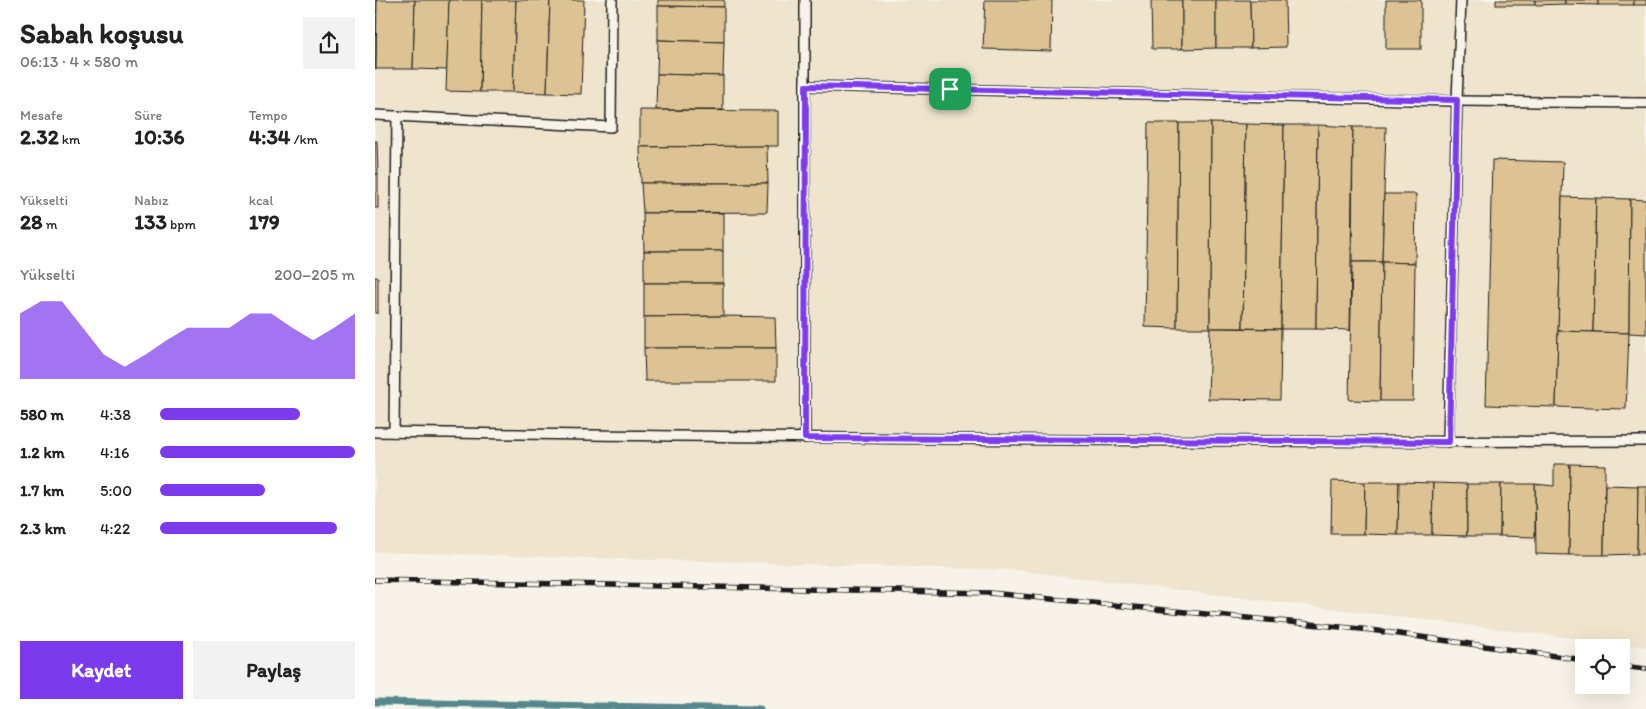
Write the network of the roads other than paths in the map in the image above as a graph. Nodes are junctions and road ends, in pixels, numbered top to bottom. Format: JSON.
{"nodes":[{"id":1,"x":612,"y":0,"type":"edge"},
{"id":2,"x":805,"y":0,"type":"edge"},
{"id":3,"x":1461,"y":0,"type":"edge"},
{"id":4,"x":806,"y":86,"type":"junction"},
{"id":5,"x":1457,"y":100,"type":"junction"},
{"id":6,"x":1646,"y":103,"type":"edge"},
{"id":7,"x":375,"y":115,"type":"edge"},
{"id":8,"x":397,"y":116,"type":"junction"},
{"id":9,"x":375,"y":432,"type":"edge"},
{"id":10,"x":394,"y":432,"type":"junction"},
{"id":11,"x":805,"y":438,"type":"junction"},
{"id":12,"x":1646,"y":441,"type":"edge"},
{"id":13,"x":1449,"y":442,"type":"junction"}],
"edges":[{"from":1,"to":8,"type":"lane"},
{"from":2,"to":4,"type":"lane"},
{"from":3,"to":5,"type":"lane"},
{"from":4,"to":5,"type":"lane"},
{"from":4,"to":11,"type":"lane"},
{"from":5,"to":6,"type":"lane"},
{"from":5,"to":13,"type":"lane"},
{"from":7,"to":8,"type":"lane"},
{"from":8,"to":10,"type":"lane"},
{"from":9,"to":10,"type":"lane"},
{"from":10,"to":11,"type":"lane"},
{"from":11,"to":13,"type":"lane"},
{"from":12,"to":13,"type":"lane"}]}
